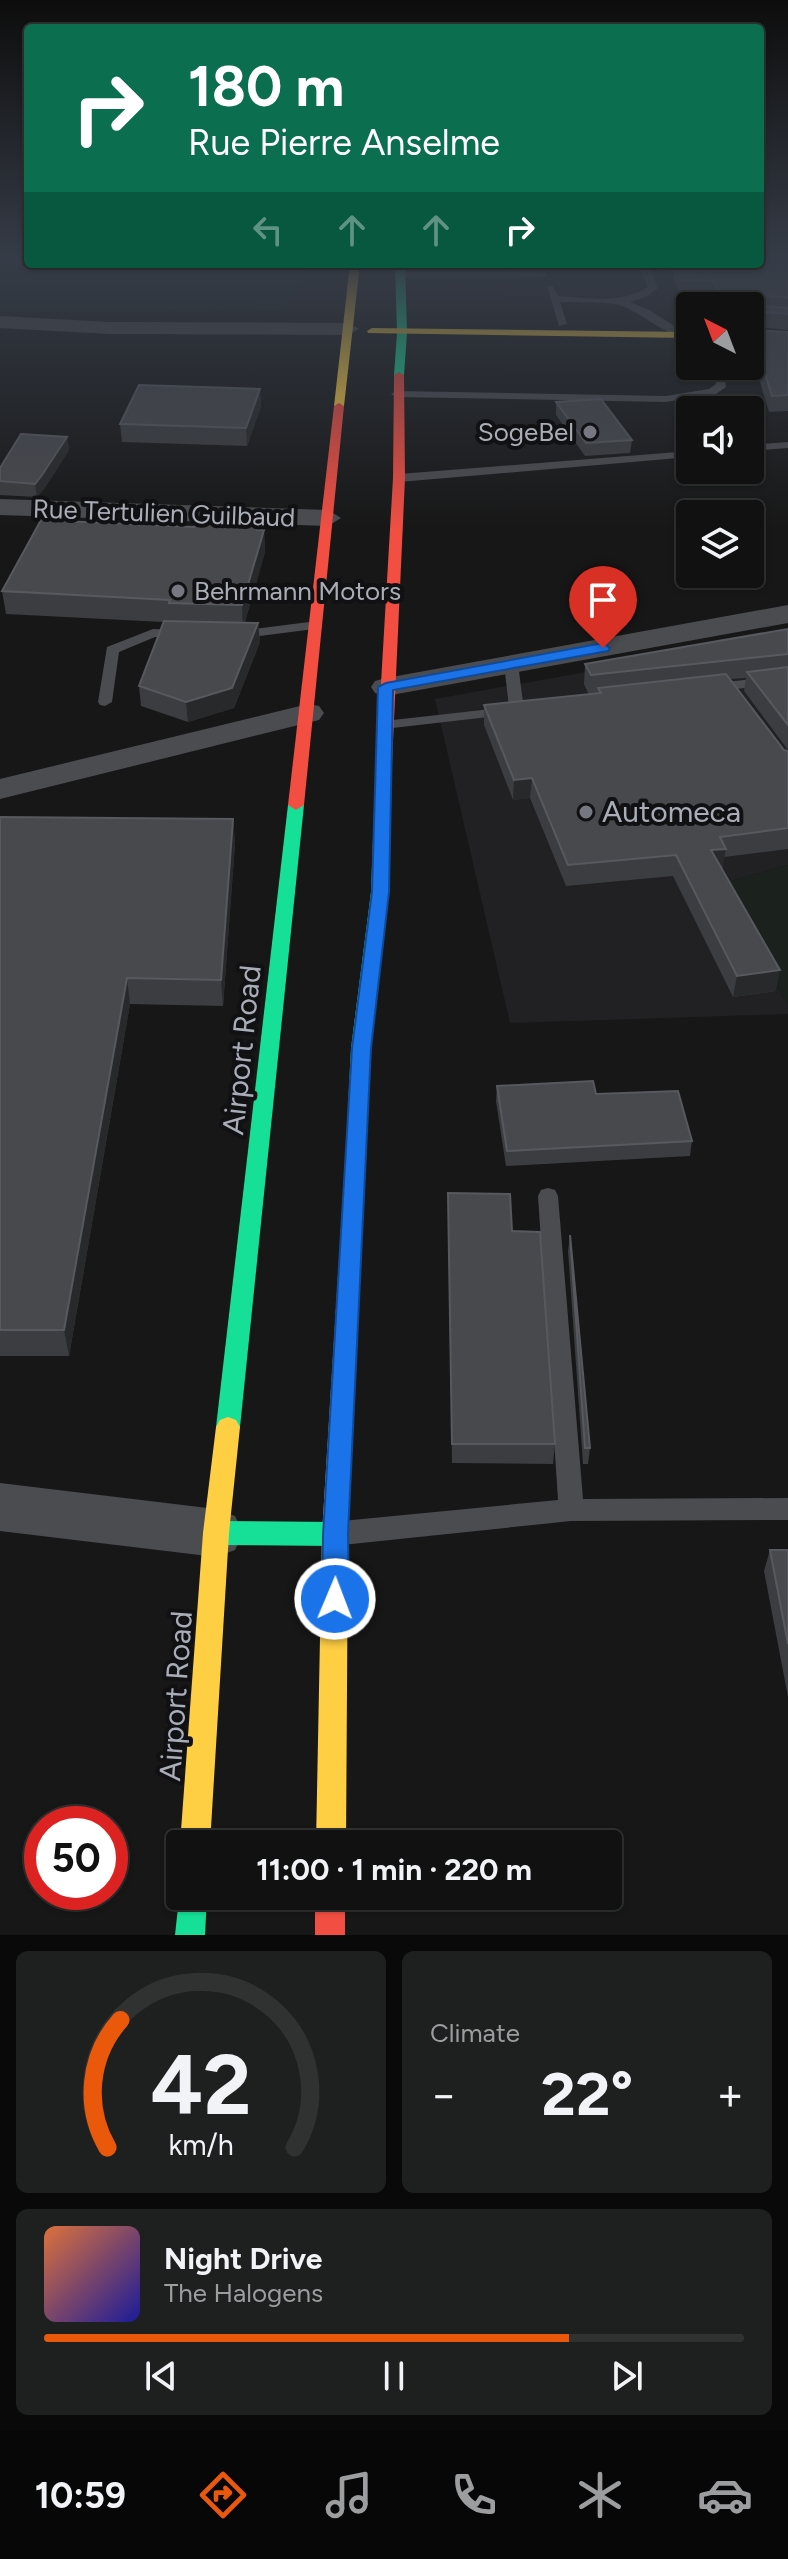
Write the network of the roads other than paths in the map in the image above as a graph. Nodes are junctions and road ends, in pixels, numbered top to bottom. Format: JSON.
{"nodes":[{"id":1,"x":345,"y":349,"type":"edge"},
{"id":2,"x":400,"y":349,"type":"edge"},
{"id":3,"x":721,"y":380,"type":"edge"},
{"id":4,"x":396,"y":394,"type":"junction"},
{"id":5,"x":788,"y":445,"type":"edge"},
{"id":6,"x":764,"y":447,"type":"edge"},
{"id":7,"x":676,"y":455,"type":"edge"},
{"id":8,"x":399,"y":478,"type":"junction"},
{"id":9,"x":0,"y":507,"type":"edge"},
{"id":10,"x":328,"y":518,"type":"junction"},
{"id":11,"x":788,"y":614,"type":"edge"},
{"id":12,"x":317,"y":625,"type":"junction"},
{"id":13,"x":201,"y":634,"type":"edge"},
{"id":14,"x":216,"y":634,"type":"edge"},
{"id":15,"x":511,"y":664,"type":"junction"},
{"id":16,"x":788,"y":679,"type":"edge"},
{"id":17,"x":386,"y":687,"type":"junction"},
{"id":18,"x":698,"y":689,"type":"edge"},
{"id":19,"x":105,"y":702,"type":"dead end"},
{"id":20,"x":308,"y":713,"type":"junction"},
{"id":21,"x":384,"y":725,"type":"junction"},
{"id":22,"x":0,"y":789,"type":"edge"},
{"id":23,"x":548,"y":1196,"type":"dead end"},
{"id":24,"x":0,"y":1507,"type":"edge"},
{"id":25,"x":788,"y":1509,"type":"edge"},
{"id":26,"x":571,"y":1510,"type":"junction"},
{"id":27,"x":216,"y":1533,"type":"junction"},
{"id":28,"x":335,"y":1534,"type":"junction"},
{"id":29,"x":196,"y":1830,"type":"edge"},
{"id":30,"x":331,"y":1830,"type":"edge"},
{"id":31,"x":191,"y":1910,"type":"edge"},
{"id":32,"x":330,"y":1910,"type":"edge"},
{"id":33,"x":190,"y":1935,"type":"edge"},
{"id":34,"x":330,"y":1935,"type":"edge"}],
"edges":[{"from":1,"to":10,"type":"main road","name":"Airport Road"},
{"from":2,"to":4,"type":"main road"},
{"from":3,"to":4,"type":"lane"},
{"from":4,"to":8,"type":"main road"},
{"from":5,"to":6,"type":"lane"},
{"from":7,"to":8,"type":"lane"},
{"from":8,"to":17,"type":"main road"},
{"from":9,"to":10,"type":"street","name":"Rue Tertulien Guilbaud"},
{"from":10,"to":12,"type":"main road","name":"Airport Road"},
{"from":11,"to":15,"type":"street"},
{"from":12,"to":14,"type":"lane"},
{"from":12,"to":20,"type":"main road","name":"Airport Road"},
{"from":13,"to":19,"type":"lane"},
{"from":15,"to":17,"type":"street"},
{"from":15,"to":21,"type":"lane"},
{"from":16,"to":18,"type":"lane"},
{"from":17,"to":21,"type":"main road"},
{"from":20,"to":22,"type":"street"},
{"from":20,"to":27,"type":"main road","name":"Airport Road"},
{"from":21,"to":28,"type":"main road"},
{"from":23,"to":26,"type":"lane"},
{"from":24,"to":27,"type":"street"},
{"from":25,"to":26,"type":"lane"},
{"from":26,"to":28,"type":"lane"},
{"from":27,"to":28,"type":"main road"},
{"from":27,"to":29,"type":"main road","name":"Airport Road"},
{"from":28,"to":30,"type":"main road"},
{"from":31,"to":33,"type":"main road"},
{"from":32,"to":34,"type":"main road"}]}
